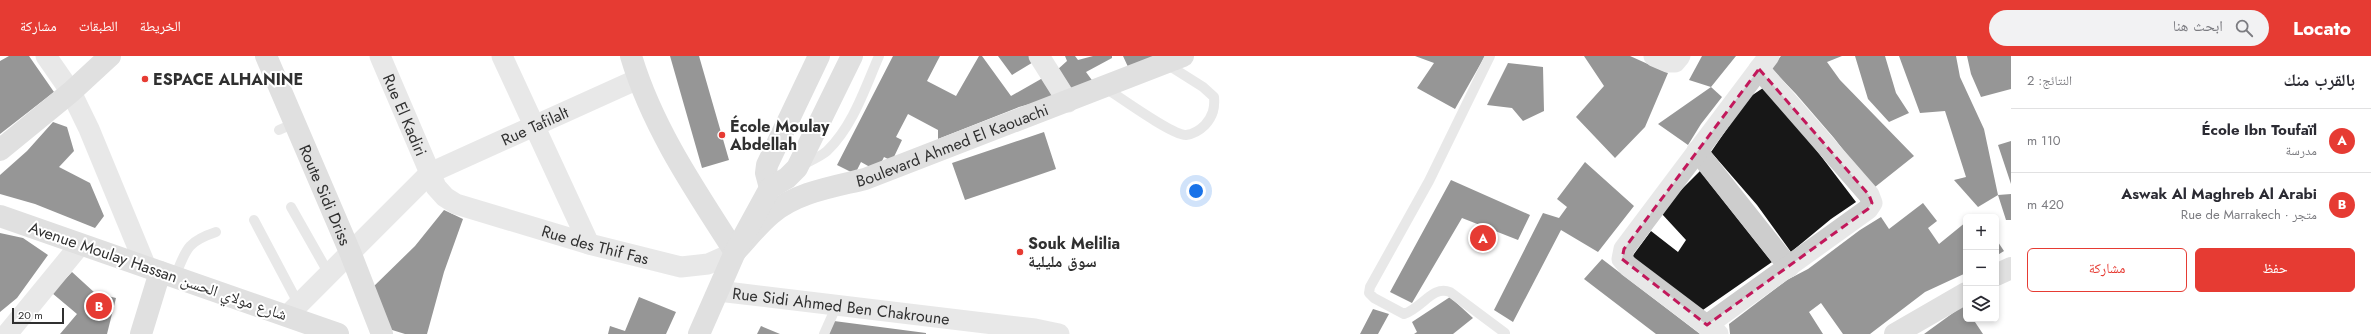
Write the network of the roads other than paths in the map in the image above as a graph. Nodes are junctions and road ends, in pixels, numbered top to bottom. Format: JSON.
{"nodes":[{"id":1,"x":46,"y":56,"type":"edge"},
{"id":2,"x":110,"y":56,"type":"edge"},
{"id":3,"x":380,"y":56,"type":"edge"},
{"id":4,"x":502,"y":56,"type":"edge"},
{"id":5,"x":631,"y":56,"type":"edge"},
{"id":6,"x":819,"y":56,"type":"edge"},
{"id":7,"x":852,"y":56,"type":"edge"},
{"id":8,"x":879,"y":56,"type":"edge"},
{"id":9,"x":1039,"y":56,"type":"edge"},
{"id":10,"x":1490,"y":56,"type":"edge"},
{"id":11,"x":1654,"y":56,"type":"edge"},
{"id":12,"x":1680,"y":56,"type":"edge"},
{"id":13,"x":268,"y":57,"type":"edge"},
{"id":14,"x":1174,"y":60,"type":"edge"},
{"id":15,"x":1764,"y":63,"type":"edge"},
{"id":16,"x":638,"y":79,"type":"junction"},
{"id":17,"x":1104,"y":87,"type":"junction"},
{"id":18,"x":71,"y":92,"type":"junction"},
{"id":19,"x":1068,"y":102,"type":"junction"},
{"id":20,"x":535,"y":126,"type":"junction"},
{"id":21,"x":0,"y":150,"type":"edge"},
{"id":22,"x":1698,"y":151,"type":"junction"},
{"id":23,"x":797,"y":168,"type":"junction"},
{"id":24,"x":430,"y":173,"type":"junction"},
{"id":25,"x":770,"y":188,"type":"junction"},
{"id":26,"x":456,"y":204,"type":"joint"},
{"id":27,"x":291,"y":207,"type":"dead end"},
{"id":28,"x":0,"y":216,"type":"edge"},
{"id":29,"x":254,"y":220,"type":"dead end"},
{"id":30,"x":216,"y":232,"type":"dead end"},
{"id":31,"x":589,"y":244,"type":"junction"},
{"id":32,"x":80,"y":245,"type":"junction"},
{"id":33,"x":350,"y":252,"type":"junction"},
{"id":34,"x":735,"y":252,"type":"junction"},
{"id":35,"x":1789,"y":266,"type":"junction"},
{"id":36,"x":2011,"y":268,"type":"edge"},
{"id":37,"x":160,"y":272,"type":"junction"},
{"id":38,"x":329,"y":274,"type":"junction"},
{"id":39,"x":1999,"y":274,"type":"edge"},
{"id":40,"x":718,"y":291,"type":"junction"},
{"id":41,"x":1963,"y":295,"type":"edge"},
{"id":42,"x":836,"y":307,"type":"junction"},
{"id":43,"x":293,"y":310,"type":"junction"},
{"id":44,"x":1713,"y":330,"type":"edge"},
{"id":45,"x":1034,"y":331,"type":"edge"},
{"id":46,"x":1505,"y":333,"type":"dead end"},
{"id":47,"x":7,"y":334,"type":"edge"},
{"id":48,"x":142,"y":334,"type":"edge"},
{"id":49,"x":338,"y":334,"type":"edge"},
{"id":50,"x":382,"y":334,"type":"edge"},
{"id":51,"x":698,"y":334,"type":"edge"},
{"id":52,"x":824,"y":334,"type":"edge"},
{"id":53,"x":1059,"y":334,"type":"edge"},
{"id":54,"x":1895,"y":334,"type":"edge"}],
"edges":[{"from":1,"to":18,"type":"street"},
{"from":2,"to":18,"type":"street"},
{"from":3,"to":24,"type":"street","name":"Rue El Kadiri"},
{"from":4,"to":20,"type":"street"},
{"from":5,"to":16,"type":"street"},
{"from":6,"to":25,"type":"street"},
{"from":7,"to":23,"type":"street"},
{"from":8,"to":23,"type":"lane"},
{"from":9,"to":19,"type":"street"},
{"from":10,"to":46,"type":"lane"},
{"from":11,"to":12,"type":"street"},
{"from":13,"to":33,"type":"street","name":"Route Sidi Driss"},
{"from":14,"to":17,"type":"street","name":"Boulevard Ahmed El Kaouachi"},
{"from":14,"to":17,"type":"lane"},
{"from":15,"to":22,"type":"street"},
{"from":15,"to":35,"type":"street"},
{"from":16,"to":20,"type":"street","name":"Rue Tafilalt"},
{"from":16,"to":34,"type":"street"},
{"from":17,"to":19,"type":"street","name":"Boulevard Ahmed El Kaouachi"},
{"from":18,"to":21,"type":"street"},
{"from":18,"to":37,"type":"street"},
{"from":19,"to":34,"type":"street","name":"Boulevard Ahmed El Kaouachi"},
{"from":20,"to":24,"type":"street","name":"Rue Tafilalt"},
{"from":20,"to":31,"type":"street"},
{"from":22,"to":35,"type":"street"},
{"from":22,"to":44,"type":"street"},
{"from":23,"to":25,"type":"street"},
{"from":24,"to":26,"type":"street","name":"Rue El Kadiri"},
{"from":24,"to":33,"type":"street"},
{"from":25,"to":34,"type":"street"},
{"from":26,"to":31,"type":"street","name":"Rue des Thif Fas"},
{"from":27,"to":38,"type":"lane"},
{"from":28,"to":32,"type":"street","name":"Avenue Moulay Hassan شارع مولاي الحسن"},
{"from":29,"to":43,"type":"lane"},
{"from":30,"to":37,"type":"lane"},
{"from":31,"to":34,"type":"street","name":"Rue des Thif Fas"},
{"from":32,"to":37,"type":"street","name":"Avenue Moulay Hassan شارع مولاي الحسن"},
{"from":32,"to":47,"type":"street"},
{"from":33,"to":38,"type":"street"},
{"from":33,"to":50,"type":"street","name":"Route Sidi Driss"},
{"from":34,"to":40,"type":"street"},
{"from":35,"to":44,"type":"street"},
{"from":36,"to":39,"type":"street"},
{"from":37,"to":43,"type":"street","name":"Avenue Moulay Hassan شارع مولاي الحسن"},
{"from":37,"to":48,"type":"street"},
{"from":38,"to":43,"type":"street"},
{"from":40,"to":42,"type":"street","name":"Rue Sidi Ahmed Ben Chakroune"},
{"from":40,"to":51,"type":"street"},
{"from":41,"to":54,"type":"street"},
{"from":42,"to":45,"type":"street","name":"Rue Sidi Ahmed Ben Chakroune"},
{"from":42,"to":52,"type":"lane"},
{"from":43,"to":49,"type":"street","name":"Avenue Moulay Hassan شارع مولاي الحسن"},
{"from":45,"to":53,"type":"street","name":"Rue Sidi Ahmed Ben Chakroune"}]}
